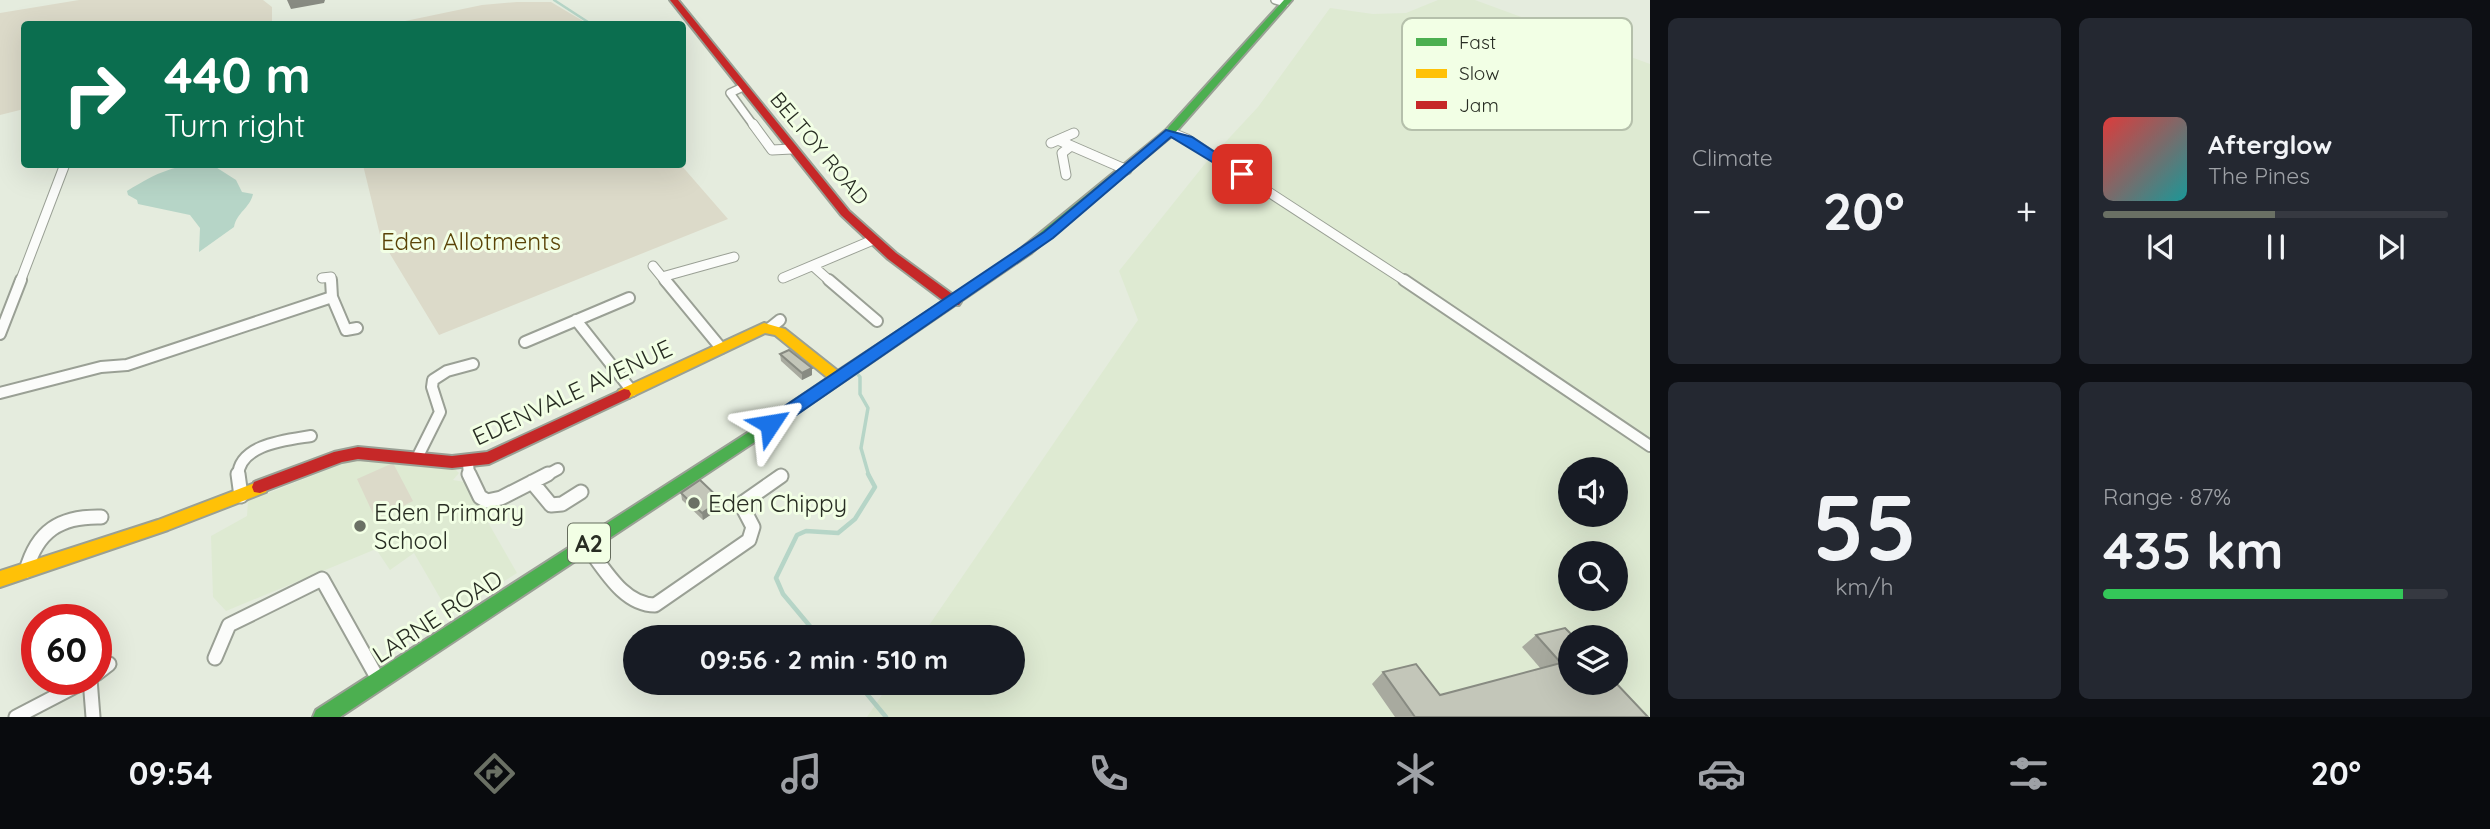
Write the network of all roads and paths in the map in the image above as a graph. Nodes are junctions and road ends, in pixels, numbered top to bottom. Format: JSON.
{"nodes":[{"id":1,"x":674,"y":0,"type":"edge"},
{"id":2,"x":1282,"y":1,"type":"edge"},
{"id":3,"x":1170,"y":132,"type":"junction"},
{"id":4,"x":1074,"y":133,"type":"dead end"},
{"id":5,"x":1071,"y":146,"type":"junction"},
{"id":6,"x":63,"y":168,"type":"edge"},
{"id":7,"x":1127,"y":170,"type":"junction"},
{"id":8,"x":1066,"y":175,"type":"dead end"},
{"id":9,"x":873,"y":240,"type":"junction"},
{"id":10,"x":734,"y":257,"type":"dead end"},
{"id":11,"x":653,"y":266,"type":"dead end"},
{"id":12,"x":813,"y":266,"type":"junction"},
{"id":13,"x":331,"y":276,"type":"dead end"},
{"id":14,"x":662,"y":277,"type":"junction"},
{"id":15,"x":783,"y":278,"type":"dead end"},
{"id":16,"x":332,"y":297,"type":"junction"},
{"id":17,"x":629,"y":298,"type":"dead end"},
{"id":18,"x":954,"y":302,"type":"junction"},
{"id":19,"x":576,"y":320,"type":"junction"},
{"id":20,"x":877,"y":321,"type":"dead end"},
{"id":21,"x":0,"y":334,"type":"edge"},
{"id":22,"x":335,"y":337,"type":"dead end"},
{"id":23,"x":525,"y":342,"type":"dead end"},
{"id":24,"x":721,"y":348,"type":"junction"},
{"id":25,"x":473,"y":364,"type":"dead end"},
{"id":26,"x":839,"y":379,"type":"junction"},
{"id":27,"x":632,"y":391,"type":"junction"},
{"id":28,"x":0,"y":393,"type":"edge"},
{"id":29,"x":311,"y":436,"type":"dead end"},
{"id":30,"x":1650,"y":446,"type":"edge"},
{"id":31,"x":417,"y":458,"type":"junction"},
{"id":32,"x":468,"y":463,"type":"junction"},
{"id":33,"x":558,"y":469,"type":"dead end"},
{"id":34,"x":781,"y":476,"type":"dead end"},
{"id":35,"x":532,"y":482,"type":"junction"},
{"id":36,"x":581,"y":492,"type":"dead end"},
{"id":37,"x":242,"y":496,"type":"junction"},
{"id":38,"x":101,"y":517,"type":"dead end"},
{"id":39,"x":586,"y":545,"type":"junction"},
{"id":40,"x":26,"y":571,"type":"junction"},
{"id":41,"x":0,"y":579,"type":"edge"},
{"id":42,"x":215,"y":658,"type":"dead end"},
{"id":43,"x":379,"y":681,"type":"junction"},
{"id":44,"x":59,"y":695,"type":"edge"},
{"id":45,"x":91,"y":695,"type":"edge"},
{"id":46,"x":16,"y":717,"type":"edge"},
{"id":47,"x":93,"y":717,"type":"edge"},
{"id":48,"x":323,"y":717,"type":"edge"}],
"edges":[{"from":1,"to":9,"type":"main road","name":"BELTOY ROAD"},
{"from":2,"to":3,"type":"main road","name":"LARNE ROAD","number":"A2"},
{"from":3,"to":7,"type":"main road","name":"LARNE ROAD","number":"A2"},
{"from":3,"to":30,"type":"street"},
{"from":4,"to":5,"type":"street"},
{"from":5,"to":7,"type":"street"},
{"from":5,"to":8,"type":"street"},
{"from":6,"to":21,"type":"street"},
{"from":7,"to":18,"type":"main road","name":"LARNE ROAD","number":"A2"},
{"from":9,"to":12,"type":"street"},
{"from":9,"to":18,"type":"main road","name":"BELTOY ROAD"},
{"from":10,"to":14,"type":"street"},
{"from":11,"to":14,"type":"street"},
{"from":12,"to":15,"type":"street"},
{"from":12,"to":20,"type":"street"},
{"from":13,"to":16,"type":"street"},
{"from":14,"to":24,"type":"street"},
{"from":16,"to":22,"type":"street"},
{"from":16,"to":28,"type":"street"},
{"from":17,"to":19,"type":"street"},
{"from":18,"to":26,"type":"main road","name":"LARNE ROAD","number":"A2"},
{"from":19,"to":23,"type":"street"},
{"from":19,"to":27,"type":"street"},
{"from":24,"to":26,"type":"main road","name":"EDENVALE AVENUE"},
{"from":24,"to":27,"type":"main road","name":"EDENVALE AVENUE"},
{"from":25,"to":31,"type":"street"},
{"from":26,"to":39,"type":"main road","name":"LARNE ROAD","number":"A2"},
{"from":27,"to":32,"type":"main road","name":"EDENVALE AVENUE"},
{"from":29,"to":37,"type":"street"},
{"from":31,"to":32,"type":"main road","name":"EDENVALE AVENUE"},
{"from":31,"to":37,"type":"main road","name":"EDENVALE AVENUE"},
{"from":32,"to":35,"type":"street"},
{"from":33,"to":35,"type":"street"},
{"from":34,"to":39,"type":"street"},
{"from":35,"to":36,"type":"street"},
{"from":37,"to":40,"type":"main road","name":"EDENVALE AVENUE"},
{"from":38,"to":40,"type":"street"},
{"from":39,"to":43,"type":"main road","name":"LARNE ROAD","number":"A2"},
{"from":40,"to":41,"type":"main road","name":"EDENVALE AVENUE"},
{"from":42,"to":43,"type":"street"},
{"from":43,"to":48,"type":"main road","name":"LARNE ROAD","number":"A2"},
{"from":44,"to":46,"type":"street"},
{"from":45,"to":47,"type":"street"}]}
